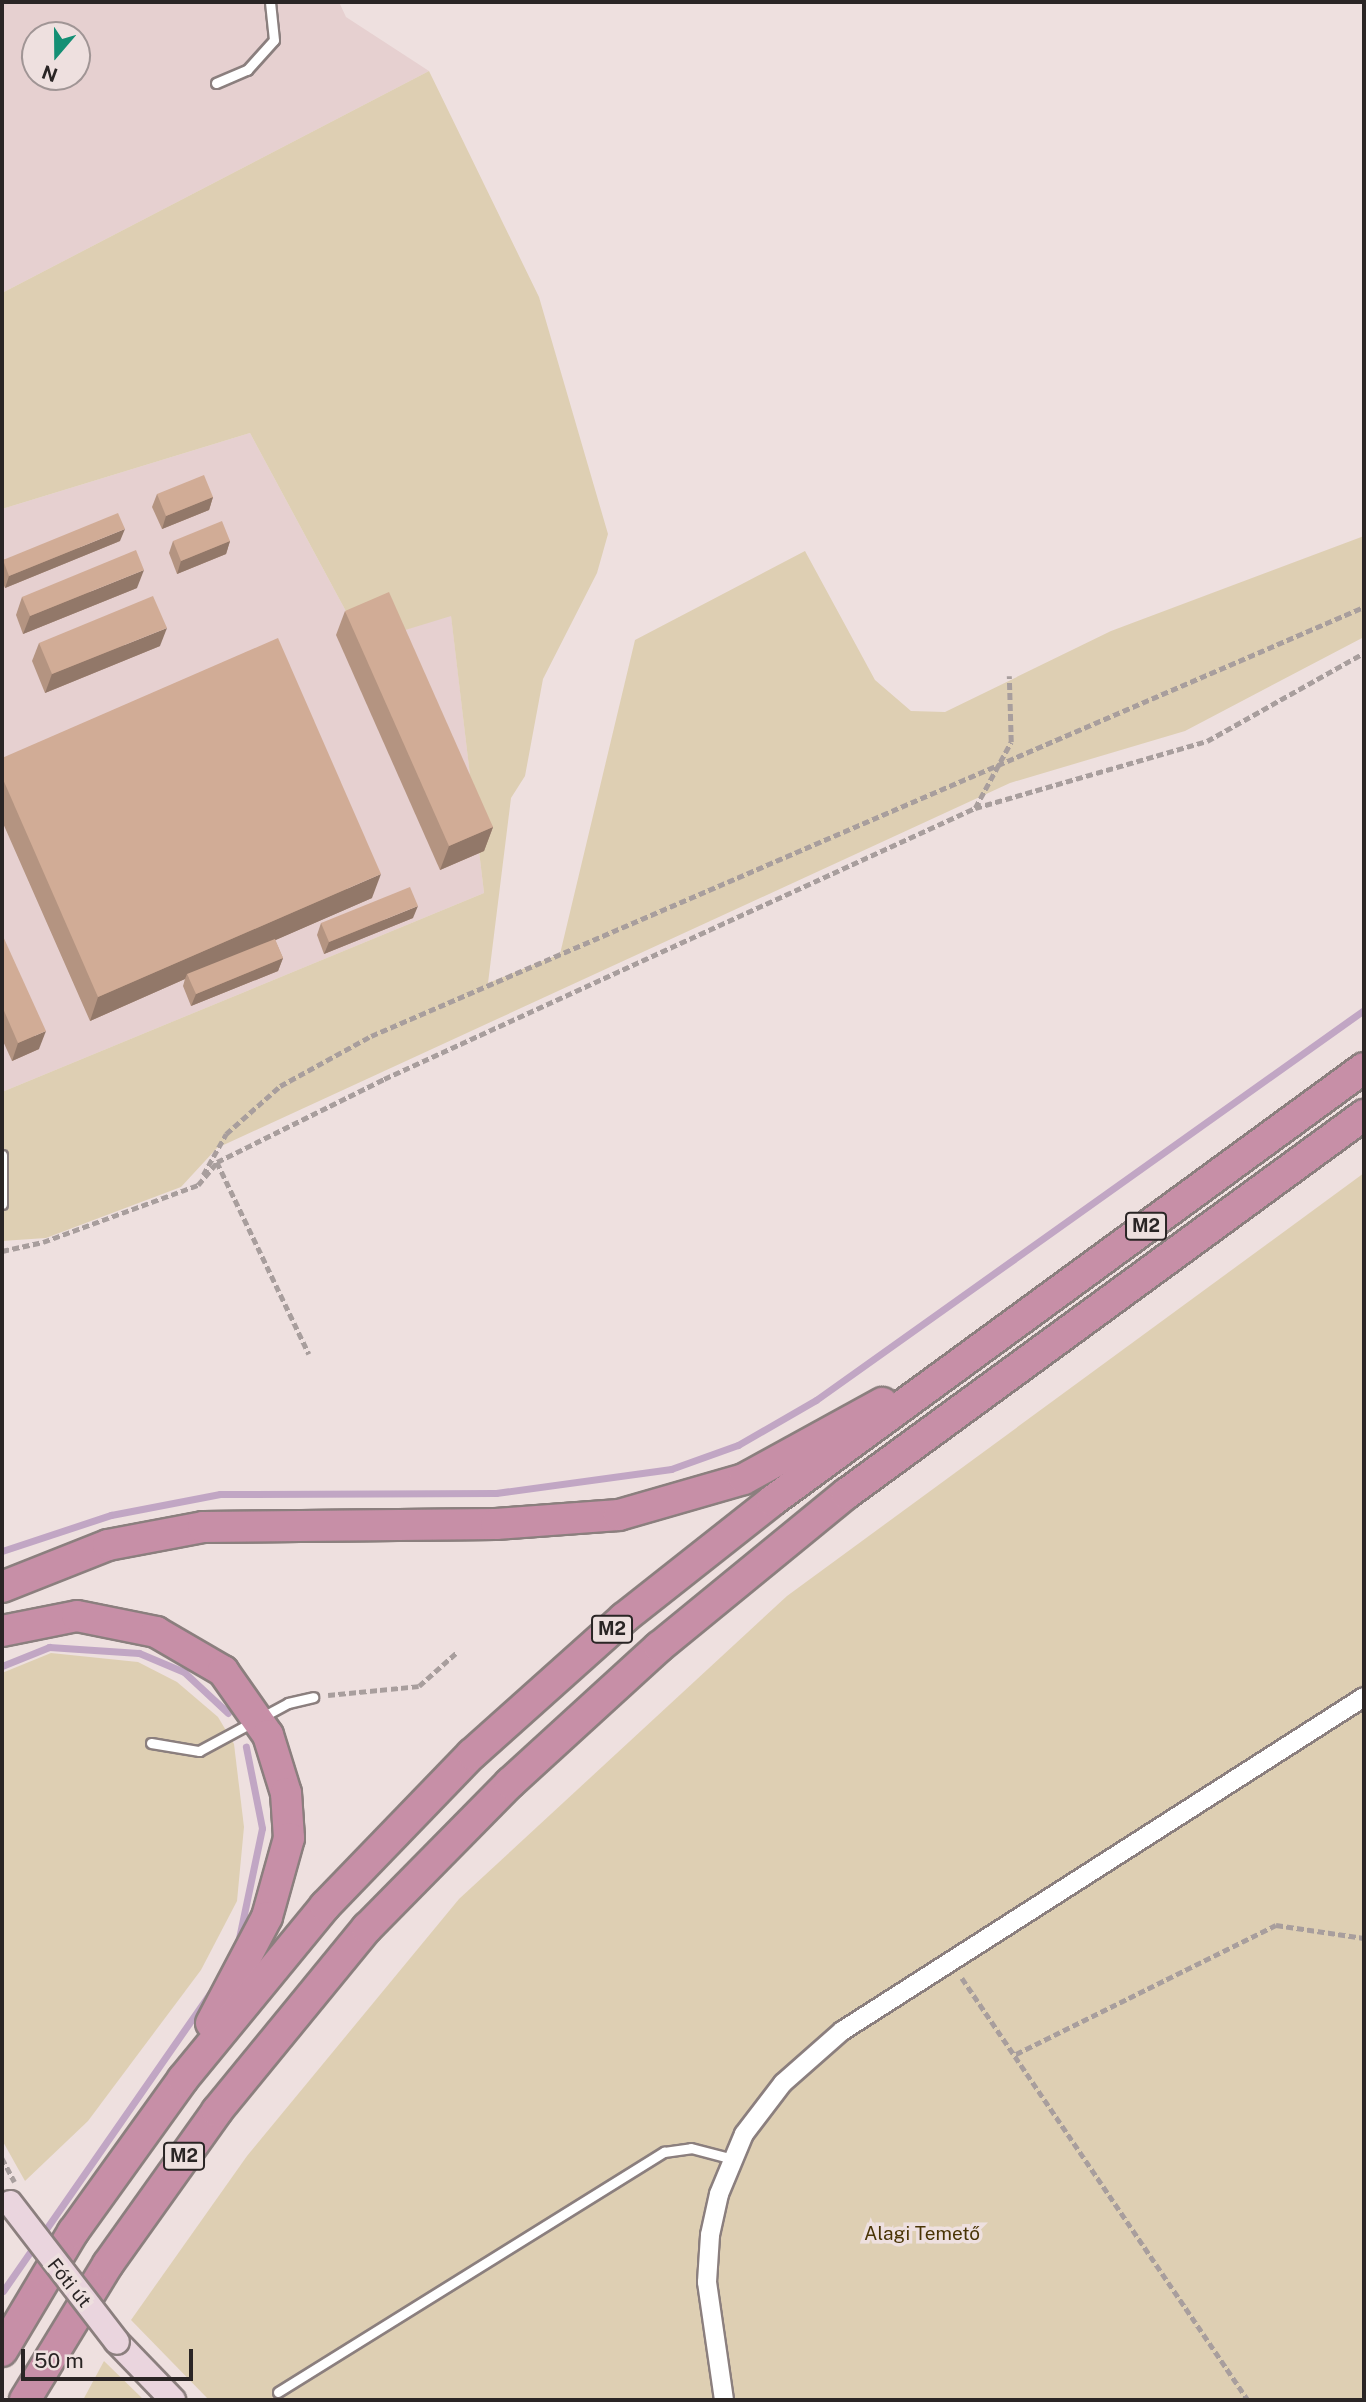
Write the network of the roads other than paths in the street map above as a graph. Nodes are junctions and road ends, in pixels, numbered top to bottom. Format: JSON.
{"nodes":[{"id":1,"x":270,"y":2,"type":"edge"},
{"id":2,"x":215,"y":83,"type":"dead end"},
{"id":3,"x":1364,"y":1068,"type":"edge"},
{"id":4,"x":1364,"y":1115,"type":"edge"},
{"id":5,"x":2,"y":1154,"type":"edge"},
{"id":6,"x":2,"y":1204,"type":"edge"},
{"id":7,"x":928,"y":1384,"type":"junction"},
{"id":8,"x":2,"y":1587,"type":"edge"},
{"id":9,"x":2,"y":1631,"type":"edge"},
{"id":10,"x":313,"y":1697,"type":"road end"},
{"id":11,"x":1364,"y":1697,"type":"edge"},
{"id":12,"x":259,"y":1719,"type":"junction"},
{"id":13,"x":151,"y":1743,"type":"dead end"},
{"id":14,"x":183,"y":2079,"type":"junction"},
{"id":15,"x":733,"y":2159,"type":"junction"},
{"id":16,"x":10,"y":2194,"type":"edge"},
{"id":17,"x":2,"y":2351,"type":"edge"},
{"id":18,"x":278,"y":2392,"type":"dead end"},
{"id":19,"x":25,"y":2400,"type":"edge"},
{"id":20,"x":173,"y":2400,"type":"edge"},
{"id":21,"x":724,"y":2400,"type":"edge"}],
"edges":[{"from":1,"to":2,"type":"lane"},
{"from":3,"to":7,"type":"highway","number":"M2"},
{"from":4,"to":19,"type":"highway","number":"M2"},
{"from":5,"to":6,"type":"lane"},
{"from":7,"to":8,"type":"highway"},
{"from":7,"to":14,"type":"highway","number":"M2"},
{"from":9,"to":12,"type":"highway"},
{"from":10,"to":12,"type":"lane"},
{"from":11,"to":15,"type":"street"},
{"from":12,"to":13,"type":"lane"},
{"from":12,"to":14,"type":"highway"},
{"from":14,"to":17,"type":"highway","number":"M2"},
{"from":15,"to":18,"type":"lane"},
{"from":15,"to":21,"type":"street"},
{"from":16,"to":20,"type":"main road","name":"Fóti út","bridge":true}]}
